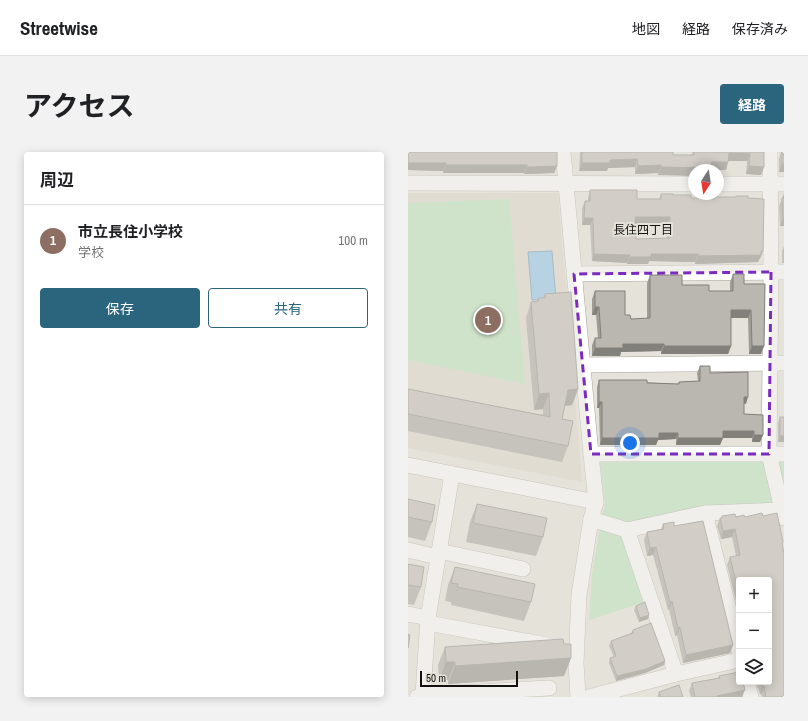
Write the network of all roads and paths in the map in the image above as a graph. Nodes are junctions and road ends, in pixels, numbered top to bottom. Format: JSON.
{"nodes":[{"id":1,"x":563,"y":152,"type":"edge"},
{"id":2,"x":770,"y":152,"type":"edge"},
{"id":3,"x":408,"y":183,"type":"edge"},
{"id":4,"x":566,"y":184,"type":"junction"},
{"id":5,"x":688,"y":184,"type":"edge"},
{"id":6,"x":724,"y":184,"type":"edge"},
{"id":7,"x":777,"y":184,"type":"edge"},
{"id":8,"x":777,"y":272,"type":"edge"},
{"id":9,"x":574,"y":274,"type":"junction"},
{"id":10,"x":777,"y":363,"type":"edge"},
{"id":11,"x":582,"y":365,"type":"junction"},
{"id":12,"x":591,"y":454,"type":"junction"},
{"id":13,"x":769,"y":454,"type":"junction"},
{"id":14,"x":784,"y":454,"type":"edge"},
{"id":15,"x":408,"y":465,"type":"edge"},
{"id":16,"x":452,"y":474,"type":"junction"},
{"id":17,"x":596,"y":502,"type":"junction"},
{"id":18,"x":783,"y":512,"type":"edge"},
{"id":19,"x":705,"y":514,"type":"junction"},
{"id":20,"x":591,"y":519,"type":"junction"},
{"id":21,"x":627,"y":530,"type":"junction"},
{"id":22,"x":408,"y":550,"type":"edge"},
{"id":23,"x":439,"y":554,"type":"junction"},
{"id":24,"x":524,"y":569,"type":"dead end"},
{"id":25,"x":408,"y":614,"type":"edge"},
{"id":26,"x":428,"y":621,"type":"junction"},
{"id":27,"x":739,"y":649,"type":"edge"},
{"id":28,"x":576,"y":650,"type":"junction"},
{"id":29,"x":736,"y":661,"type":"edge"},
{"id":30,"x":676,"y":674,"type":"junction"},
{"id":31,"x":748,"y":685,"type":"edge"},
{"id":32,"x":549,"y":688,"type":"dead end"},
{"id":33,"x":408,"y":692,"type":"edge"},
{"id":34,"x":421,"y":696,"type":"edge"},
{"id":35,"x":578,"y":697,"type":"edge"},
{"id":36,"x":589,"y":697,"type":"edge"},
{"id":37,"x":751,"y":697,"type":"edge"}],
"edges":[{"from":1,"to":4,"type":"street"},
{"from":2,"to":7,"type":"street"},
{"from":3,"to":4,"type":"street"},
{"from":4,"to":5,"type":"street"},
{"from":4,"to":9,"type":"street"},
{"from":6,"to":7,"type":"street"},
{"from":7,"to":8,"type":"street"},
{"from":8,"to":9,"type":"street"},
{"from":8,"to":10,"type":"street"},
{"from":9,"to":11,"type":"street"},
{"from":10,"to":11,"type":"street"},
{"from":10,"to":13,"type":"street"},
{"from":11,"to":12,"type":"street"},
{"from":12,"to":13,"type":"street"},
{"from":12,"to":17,"type":"street"},
{"from":13,"to":14,"type":"street"},
{"from":13,"to":18,"type":"street"},
{"from":15,"to":16,"type":"street"},
{"from":16,"to":17,"type":"street"},
{"from":16,"to":23,"type":"street"},
{"from":17,"to":20,"type":"street"},
{"from":18,"to":19,"type":"street"},
{"from":19,"to":21,"type":"street"},
{"from":19,"to":27,"type":"street"},
{"from":20,"to":21,"type":"street"},
{"from":20,"to":28,"type":"street"},
{"from":21,"to":30,"type":"street"},
{"from":22,"to":23,"type":"street"},
{"from":23,"to":24,"type":"street"},
{"from":23,"to":26,"type":"street"},
{"from":25,"to":26,"type":"street"},
{"from":26,"to":28,"type":"street"},
{"from":26,"to":34,"type":"street"},
{"from":28,"to":35,"type":"street"},
{"from":29,"to":30,"type":"street"},
{"from":30,"to":36,"type":"street"},
{"from":31,"to":37,"type":"street"},
{"from":32,"to":34,"type":"street"},
{"from":33,"to":34,"type":"street"}]}
